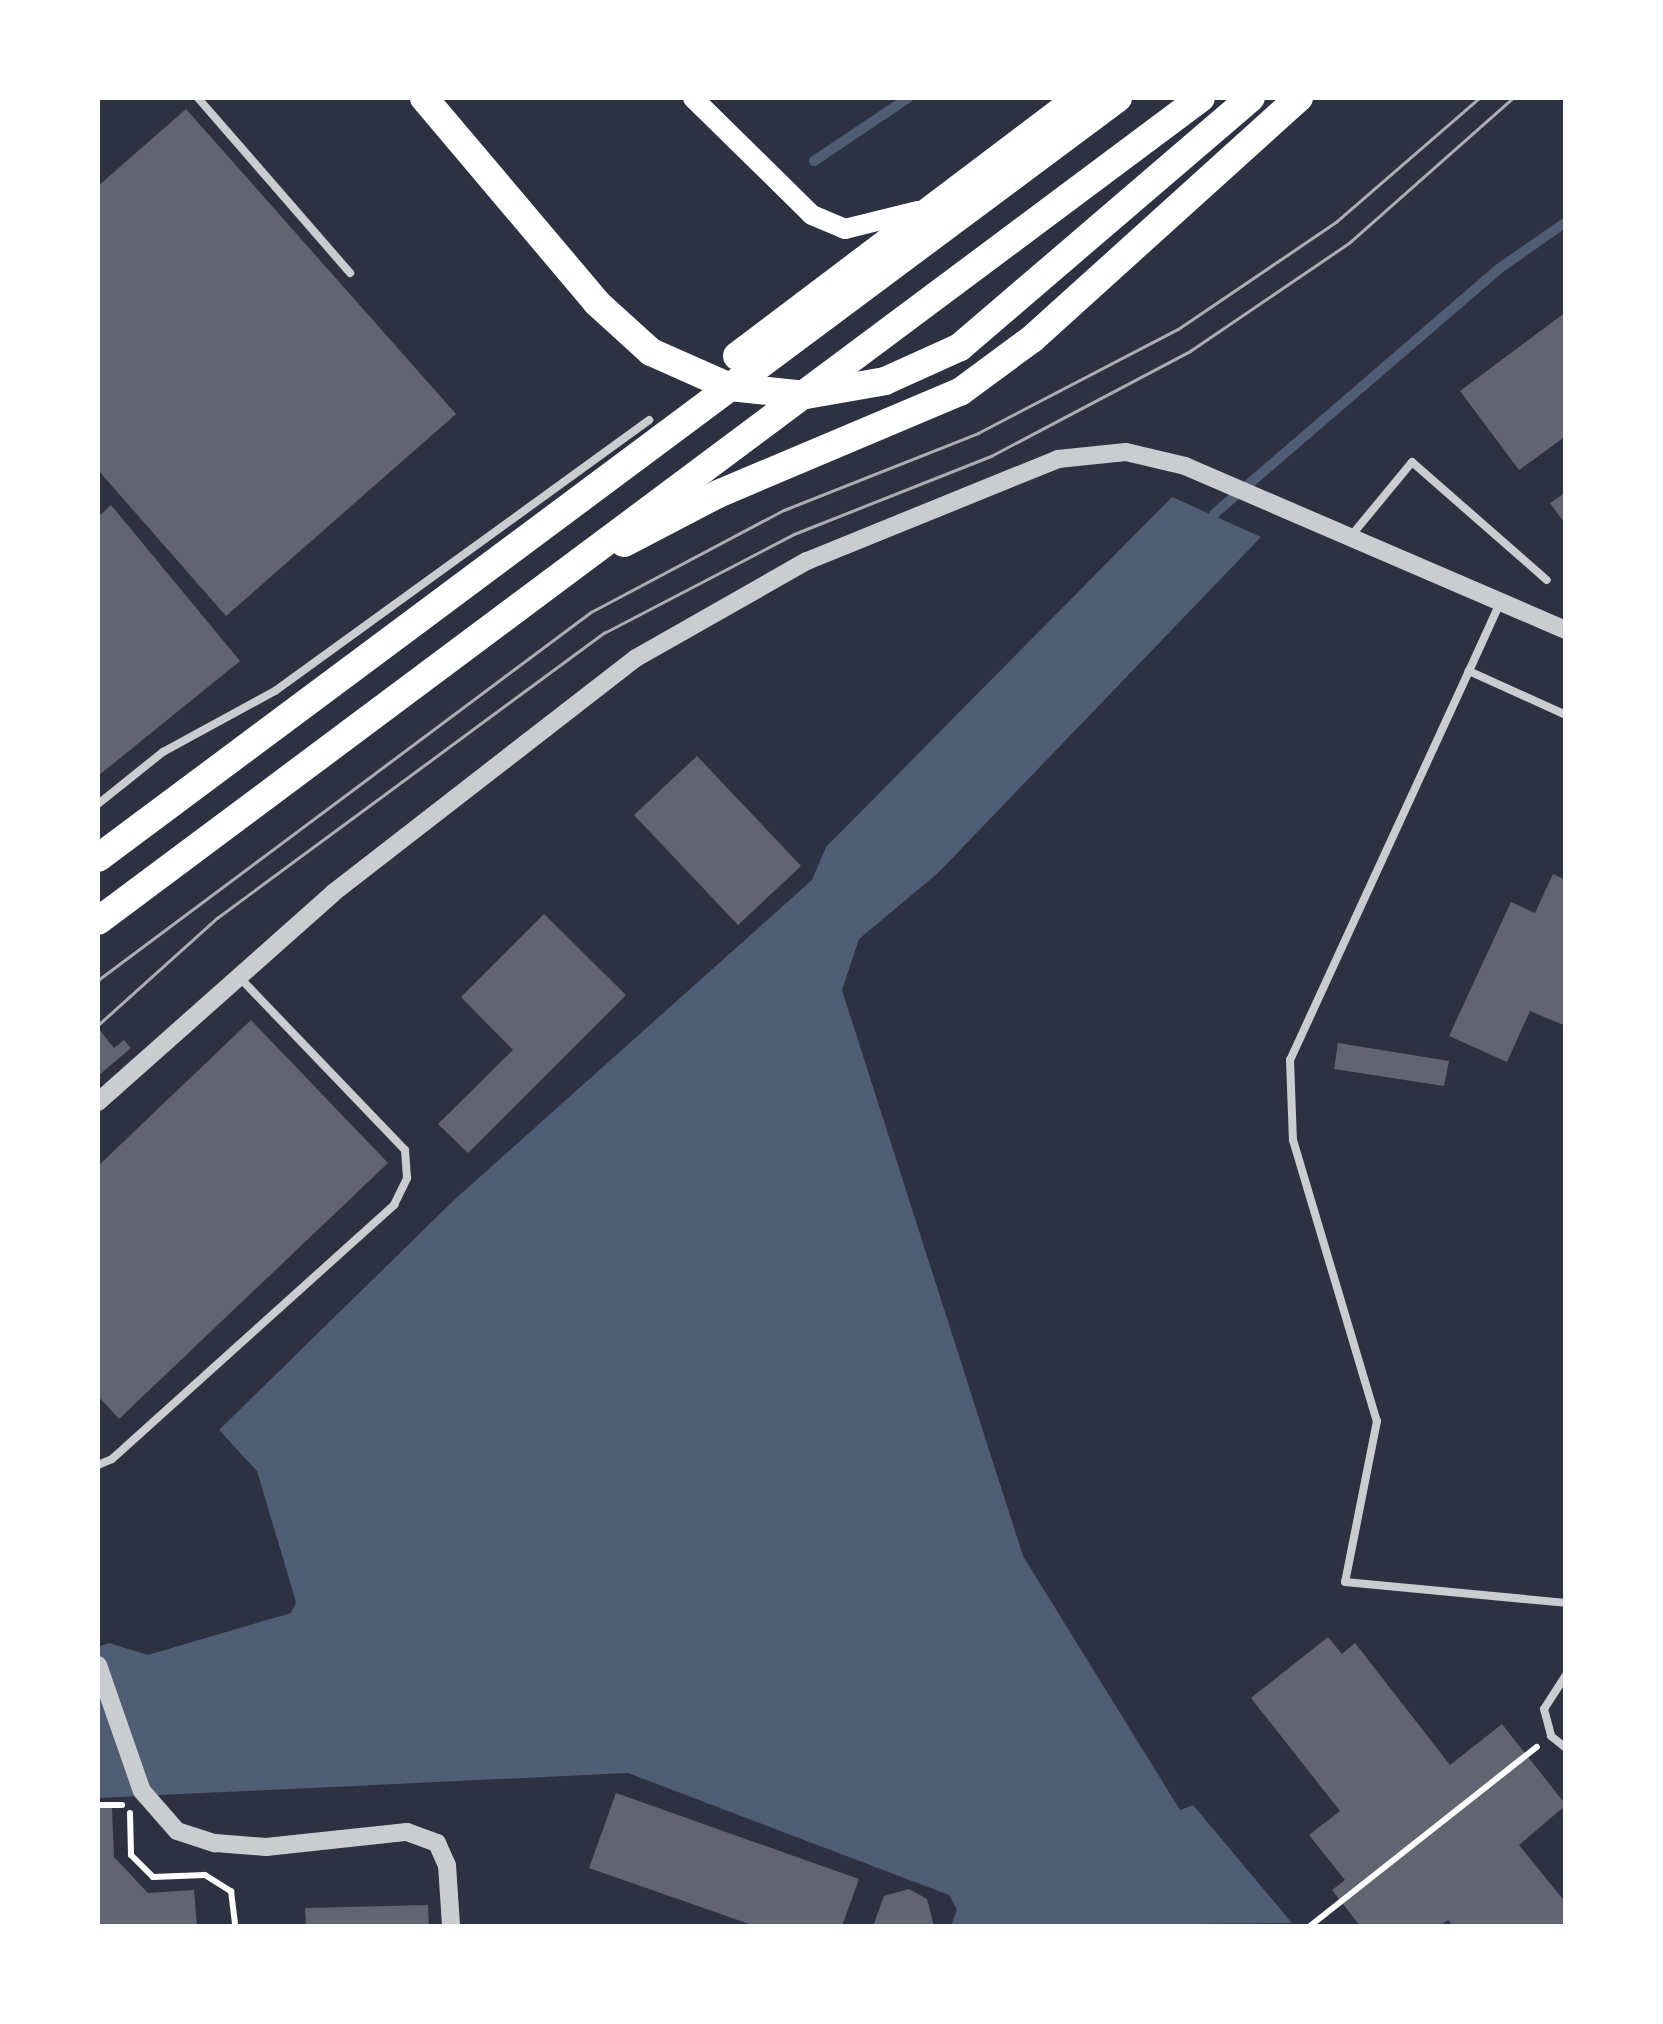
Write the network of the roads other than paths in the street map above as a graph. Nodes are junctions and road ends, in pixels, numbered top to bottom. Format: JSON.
{"nodes":[{"id":1,"x":198,"y":98,"type":"edge"},
{"id":2,"x":424,"y":98,"type":"edge"},
{"id":3,"x":692,"y":98,"type":"edge"},
{"id":4,"x":1078,"y":98,"type":"edge"},
{"id":5,"x":1118,"y":98,"type":"edge"},
{"id":6,"x":1201,"y":98,"type":"edge"},
{"id":7,"x":1251,"y":98,"type":"edge"},
{"id":8,"x":1299,"y":98,"type":"edge"},
{"id":9,"x":953,"y":198,"type":"junction"},
{"id":10,"x":350,"y":273,"type":"dead end"},
{"id":11,"x":650,"y":420,"type":"junction"},
{"id":12,"x":537,"y":530,"type":"junction"},
{"id":13,"x":1348,"y":540,"type":"junction"},
{"id":14,"x":1547,"y":580,"type":"dead end"},
{"id":15,"x":552,"y":582,"type":"junction"},
{"id":16,"x":1500,"y":603,"type":"junction"},
{"id":17,"x":1566,"y":630,"type":"edge"},
{"id":18,"x":1469,"y":671,"type":"junction"},
{"id":19,"x":1566,"y":714,"type":"edge"},
{"id":20,"x":98,"y":804,"type":"edge"},
{"id":21,"x":98,"y":858,"type":"edge"},
{"id":22,"x":98,"y":921,"type":"edge"},
{"id":23,"x":238,"y":976,"type":"junction"},
{"id":24,"x":98,"y":1102,"type":"edge"},
{"id":25,"x":98,"y":1465,"type":"edge"},
{"id":26,"x":1566,"y":1603,"type":"edge"},
{"id":27,"x":98,"y":1666,"type":"edge"},
{"id":28,"x":1566,"y":1675,"type":"edge"},
{"id":29,"x":1566,"y":1748,"type":"edge"},
{"id":30,"x":451,"y":1926,"type":"edge"}],
"edges":[{"from":1,"to":10,"type":"lane"},
{"from":2,"to":7,"type":"highway"},
{"from":3,"to":9,"type":"main road"},
{"from":4,"to":9,"type":"highway"},
{"from":5,"to":12,"type":"highway"},
{"from":6,"to":15,"type":"highway"},
{"from":8,"to":15,"type":"highway"},
{"from":9,"to":11,"type":"highway"},
{"from":11,"to":12,"type":"highway"},
{"from":11,"to":20,"type":"lane"},
{"from":12,"to":21,"type":"highway"},
{"from":13,"to":14,"type":"lane"},
{"from":13,"to":16,"type":"street"},
{"from":13,"to":23,"type":"street"},
{"from":15,"to":22,"type":"highway"},
{"from":16,"to":17,"type":"street"},
{"from":16,"to":18,"type":"lane"},
{"from":18,"to":19,"type":"lane"},
{"from":18,"to":26,"type":"lane"},
{"from":23,"to":24,"type":"street"},
{"from":23,"to":25,"type":"lane"},
{"from":27,"to":30,"type":"street"},
{"from":28,"to":29,"type":"lane"}]}
